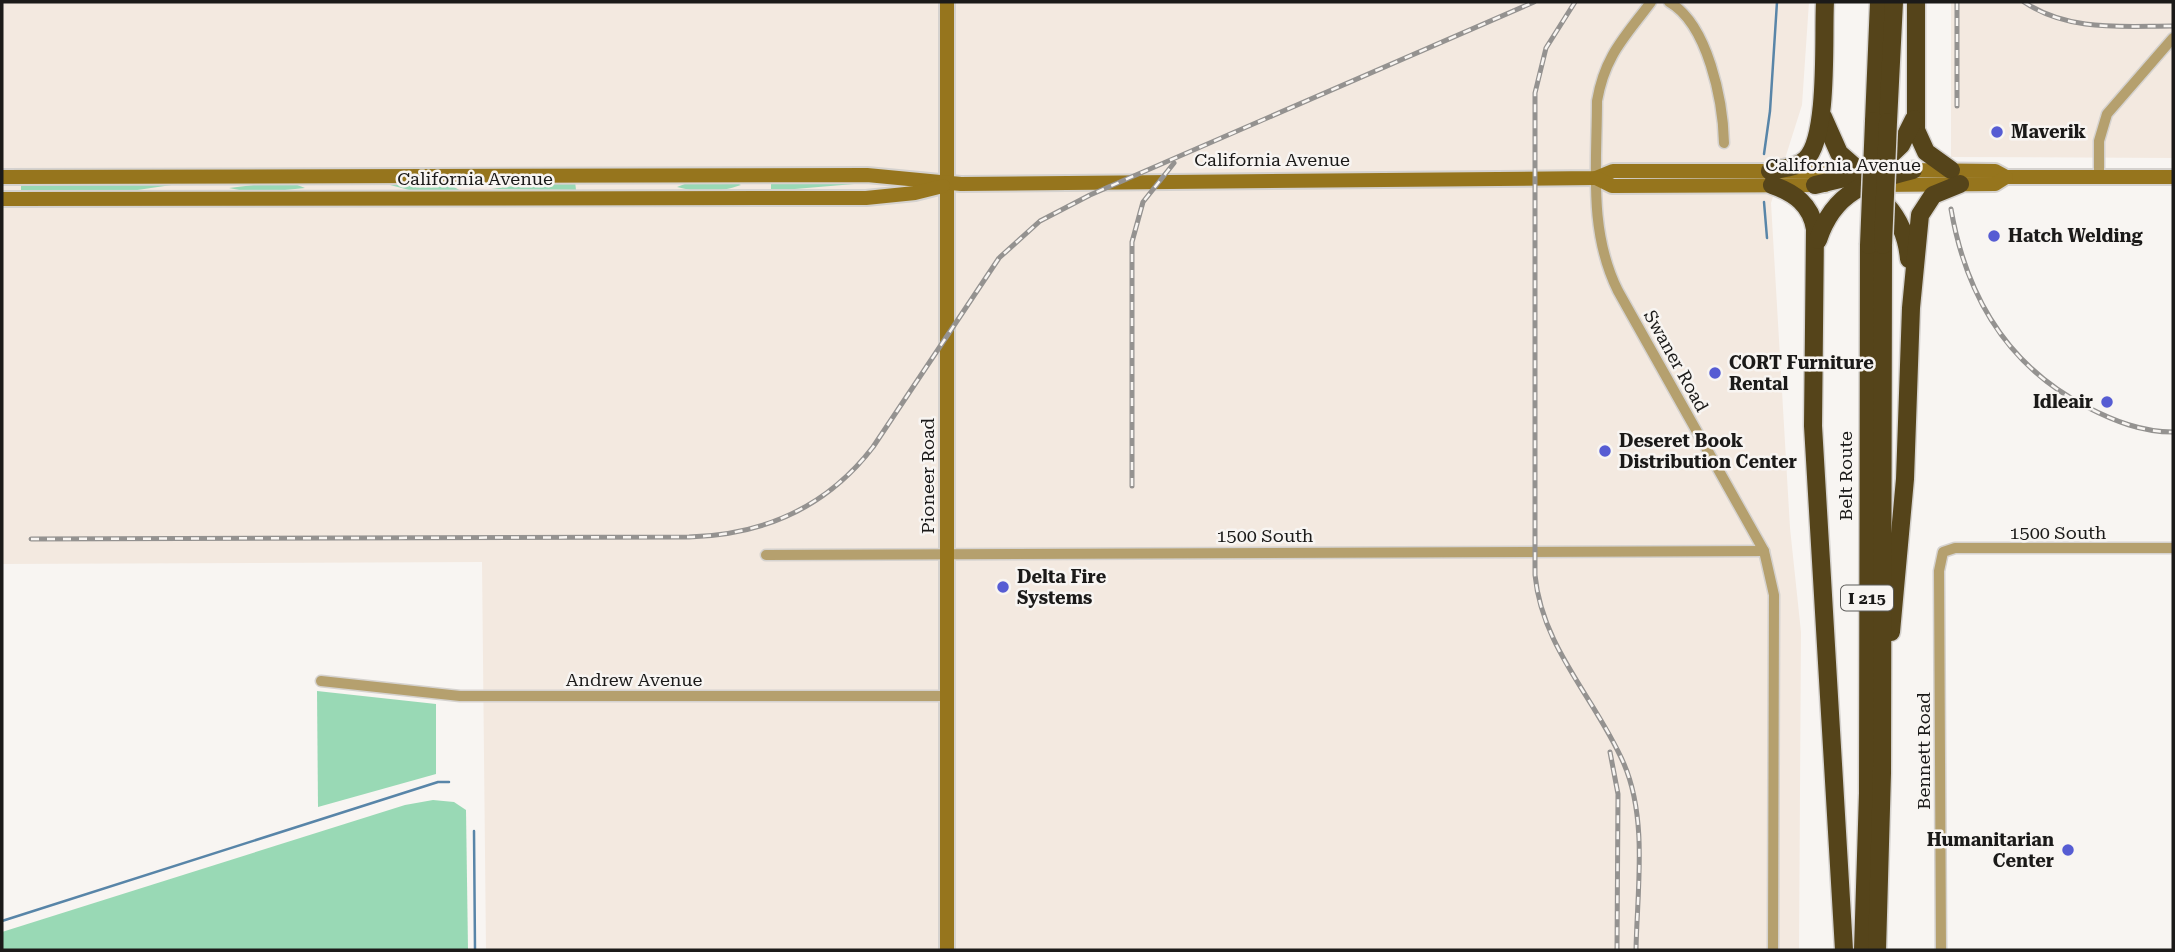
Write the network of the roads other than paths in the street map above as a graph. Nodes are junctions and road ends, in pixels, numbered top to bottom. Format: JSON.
{"nodes":[{"id":1,"x":947,"y":2,"type":"edge"},
{"id":2,"x":1651,"y":2,"type":"edge"},
{"id":3,"x":1669,"y":2,"type":"edge"},
{"id":4,"x":1825,"y":2,"type":"edge"},
{"id":5,"x":1879,"y":2,"type":"edge"},
{"id":6,"x":1894,"y":2,"type":"edge"},
{"id":7,"x":1916,"y":2,"type":"edge"},
{"id":8,"x":2173,"y":38,"type":"edge"},
{"id":9,"x":1822,"y":114,"type":"junction"},
{"id":10,"x":1914,"y":119,"type":"junction"},
{"id":11,"x":1881,"y":122,"type":"junction"},
{"id":12,"x":1724,"y":143,"type":"dead end"},
{"id":13,"x":1913,"y":170,"type":"joint"},
{"id":14,"x":614,"y":175,"type":"junction"},
{"id":15,"x":660,"y":175,"type":"junction"},
{"id":16,"x":749,"y":175,"type":"junction"},
{"id":17,"x":1859,"y":175,"type":"junction"},
{"id":18,"x":199,"y":176,"type":"junction"},
{"id":19,"x":346,"y":176,"type":"junction"},
{"id":20,"x":475,"y":176,"type":"junction"},
{"id":21,"x":2,"y":177,"type":"edge"},
{"id":22,"x":1956,"y":177,"type":"junction"},
{"id":23,"x":2173,"y":177,"type":"edge"},
{"id":24,"x":1596,"y":178,"type":"junction"},
{"id":25,"x":1771,"y":178,"type":"junction"},
{"id":26,"x":2099,"y":178,"type":"junction"},
{"id":27,"x":947,"y":184,"type":"junction"},
{"id":28,"x":1815,"y":185,"type":"joint"},
{"id":29,"x":1896,"y":185,"type":"joint"},
{"id":30,"x":748,"y":197,"type":"junction"},
{"id":31,"x":346,"y":198,"type":"junction"},
{"id":32,"x":475,"y":198,"type":"junction"},
{"id":33,"x":615,"y":198,"type":"junction"},
{"id":34,"x":660,"y":198,"type":"junction"},
{"id":35,"x":2,"y":199,"type":"edge"},
{"id":36,"x":199,"y":199,"type":"junction"},
{"id":37,"x":1816,"y":243,"type":"junction"},
{"id":38,"x":1876,"y":245,"type":"junction"},
{"id":39,"x":1911,"y":308,"type":"junction"},
{"id":40,"x":2173,"y":548,"type":"edge"},
{"id":41,"x":1764,"y":551,"type":"junction"},
{"id":42,"x":947,"y":552,"type":"junction"},
{"id":43,"x":1943,"y":552,"type":"joint"},
{"id":44,"x":766,"y":555,"type":"dead end"},
{"id":45,"x":321,"y":681,"type":"dead end"},
{"id":46,"x":947,"y":696,"type":"junction"},
{"id":47,"x":1882,"y":722,"type":"junction"},
{"id":48,"x":947,"y":950,"type":"edge"},
{"id":49,"x":1773,"y":950,"type":"edge"},
{"id":50,"x":1844,"y":950,"type":"edge"},
{"id":51,"x":1863,"y":950,"type":"edge"},
{"id":52,"x":1877,"y":950,"type":"edge"},
{"id":53,"x":1941,"y":950,"type":"edge"}],
"edges":[{"from":1,"to":27,"type":"main road","name":"Pioneer Road"},
{"from":2,"to":24,"type":"street","name":"Swaner Road"},
{"from":3,"to":12,"type":"street"},
{"from":4,"to":9,"type":"highway"},
{"from":5,"to":11,"type":"highway","name":"Belt Route","number":"I 215"},
{"from":6,"to":11,"type":"highway","name":"Belt Route","number":"I 215"},
{"from":7,"to":10,"type":"highway"},
{"from":8,"to":26,"type":"street"},
{"from":9,"to":17,"type":"highway"},
{"from":9,"to":25,"type":"highway"},
{"from":10,"to":17,"type":"highway"},
{"from":10,"to":22,"type":"highway"},
{"from":11,"to":38,"type":"highway","name":"Belt Route","number":"I 215","bridge":true},
{"from":13,"to":17,"type":"highway"},
{"from":13,"to":22,"type":"main road","name":"California Avenue"},
{"from":14,"to":15,"type":"main road","name":"California Avenue"},
{"from":14,"to":20,"type":"main road","name":"California Avenue"},
{"from":14,"to":33,"type":"main road"},
{"from":15,"to":16,"type":"main road","name":"California Avenue"},
{"from":15,"to":34,"type":"main road"},
{"from":16,"to":27,"type":"main road","name":"California Avenue"},
{"from":16,"to":30,"type":"main road"},
{"from":17,"to":25,"type":"main road","name":"California Avenue"},
{"from":17,"to":28,"type":"highway"},
{"from":17,"to":29,"type":"highway"},
{"from":17,"to":37,"type":"highway"},
{"from":17,"to":39,"type":"highway"},
{"from":18,"to":19,"type":"main road","name":"California Avenue"},
{"from":18,"to":21,"type":"main road","name":"California Avenue"},
{"from":18,"to":36,"type":"main road"},
{"from":19,"to":20,"type":"main road","name":"California Avenue"},
{"from":19,"to":31,"type":"main road"},
{"from":20,"to":32,"type":"main road"},
{"from":22,"to":26,"type":"main road","name":"California Avenue"},
{"from":22,"to":29,"type":"main road","name":"California Avenue"},
{"from":22,"to":39,"type":"highway"},
{"from":23,"to":26,"type":"main road","name":"California Avenue"},
{"from":24,"to":25,"type":"main road","name":"California Avenue"},
{"from":24,"to":27,"type":"main road","name":"California Avenue"},
{"from":24,"to":41,"type":"street","name":"Swaner Road"},
{"from":25,"to":28,"type":"main road","name":"California Avenue"},
{"from":25,"to":37,"type":"highway"},
{"from":27,"to":30,"type":"main road","name":"California Avenue"},
{"from":27,"to":42,"type":"main road","name":"Pioneer Road"},
{"from":30,"to":34,"type":"main road","name":"California Avenue"},
{"from":31,"to":32,"type":"main road","name":"California Avenue"},
{"from":31,"to":36,"type":"main road","name":"California Avenue"},
{"from":32,"to":33,"type":"main road","name":"California Avenue"},
{"from":33,"to":34,"type":"main road","name":"California Avenue"},
{"from":35,"to":36,"type":"main road","name":"California Avenue"},
{"from":37,"to":50,"type":"highway"},
{"from":38,"to":47,"type":"highway","name":"Belt Route","number":"I 215"},
{"from":38,"to":51,"type":"highway","name":"Belt Route","number":"I 215"},
{"from":39,"to":47,"type":"highway"},
{"from":40,"to":43,"type":"street","name":"1500 South"},
{"from":41,"to":42,"type":"street","name":"1500 South"},
{"from":41,"to":49,"type":"street","name":"Swaner Road"},
{"from":42,"to":44,"type":"street","name":"1500 South"},
{"from":42,"to":46,"type":"main road","name":"Pioneer Road"},
{"from":43,"to":53,"type":"street","name":"Bennett Road"},
{"from":45,"to":46,"type":"street","name":"Andrew Avenue"},
{"from":46,"to":48,"type":"main road","name":"Pioneer Road"},
{"from":47,"to":52,"type":"highway","name":"Belt Route","number":"I 215"}]}
